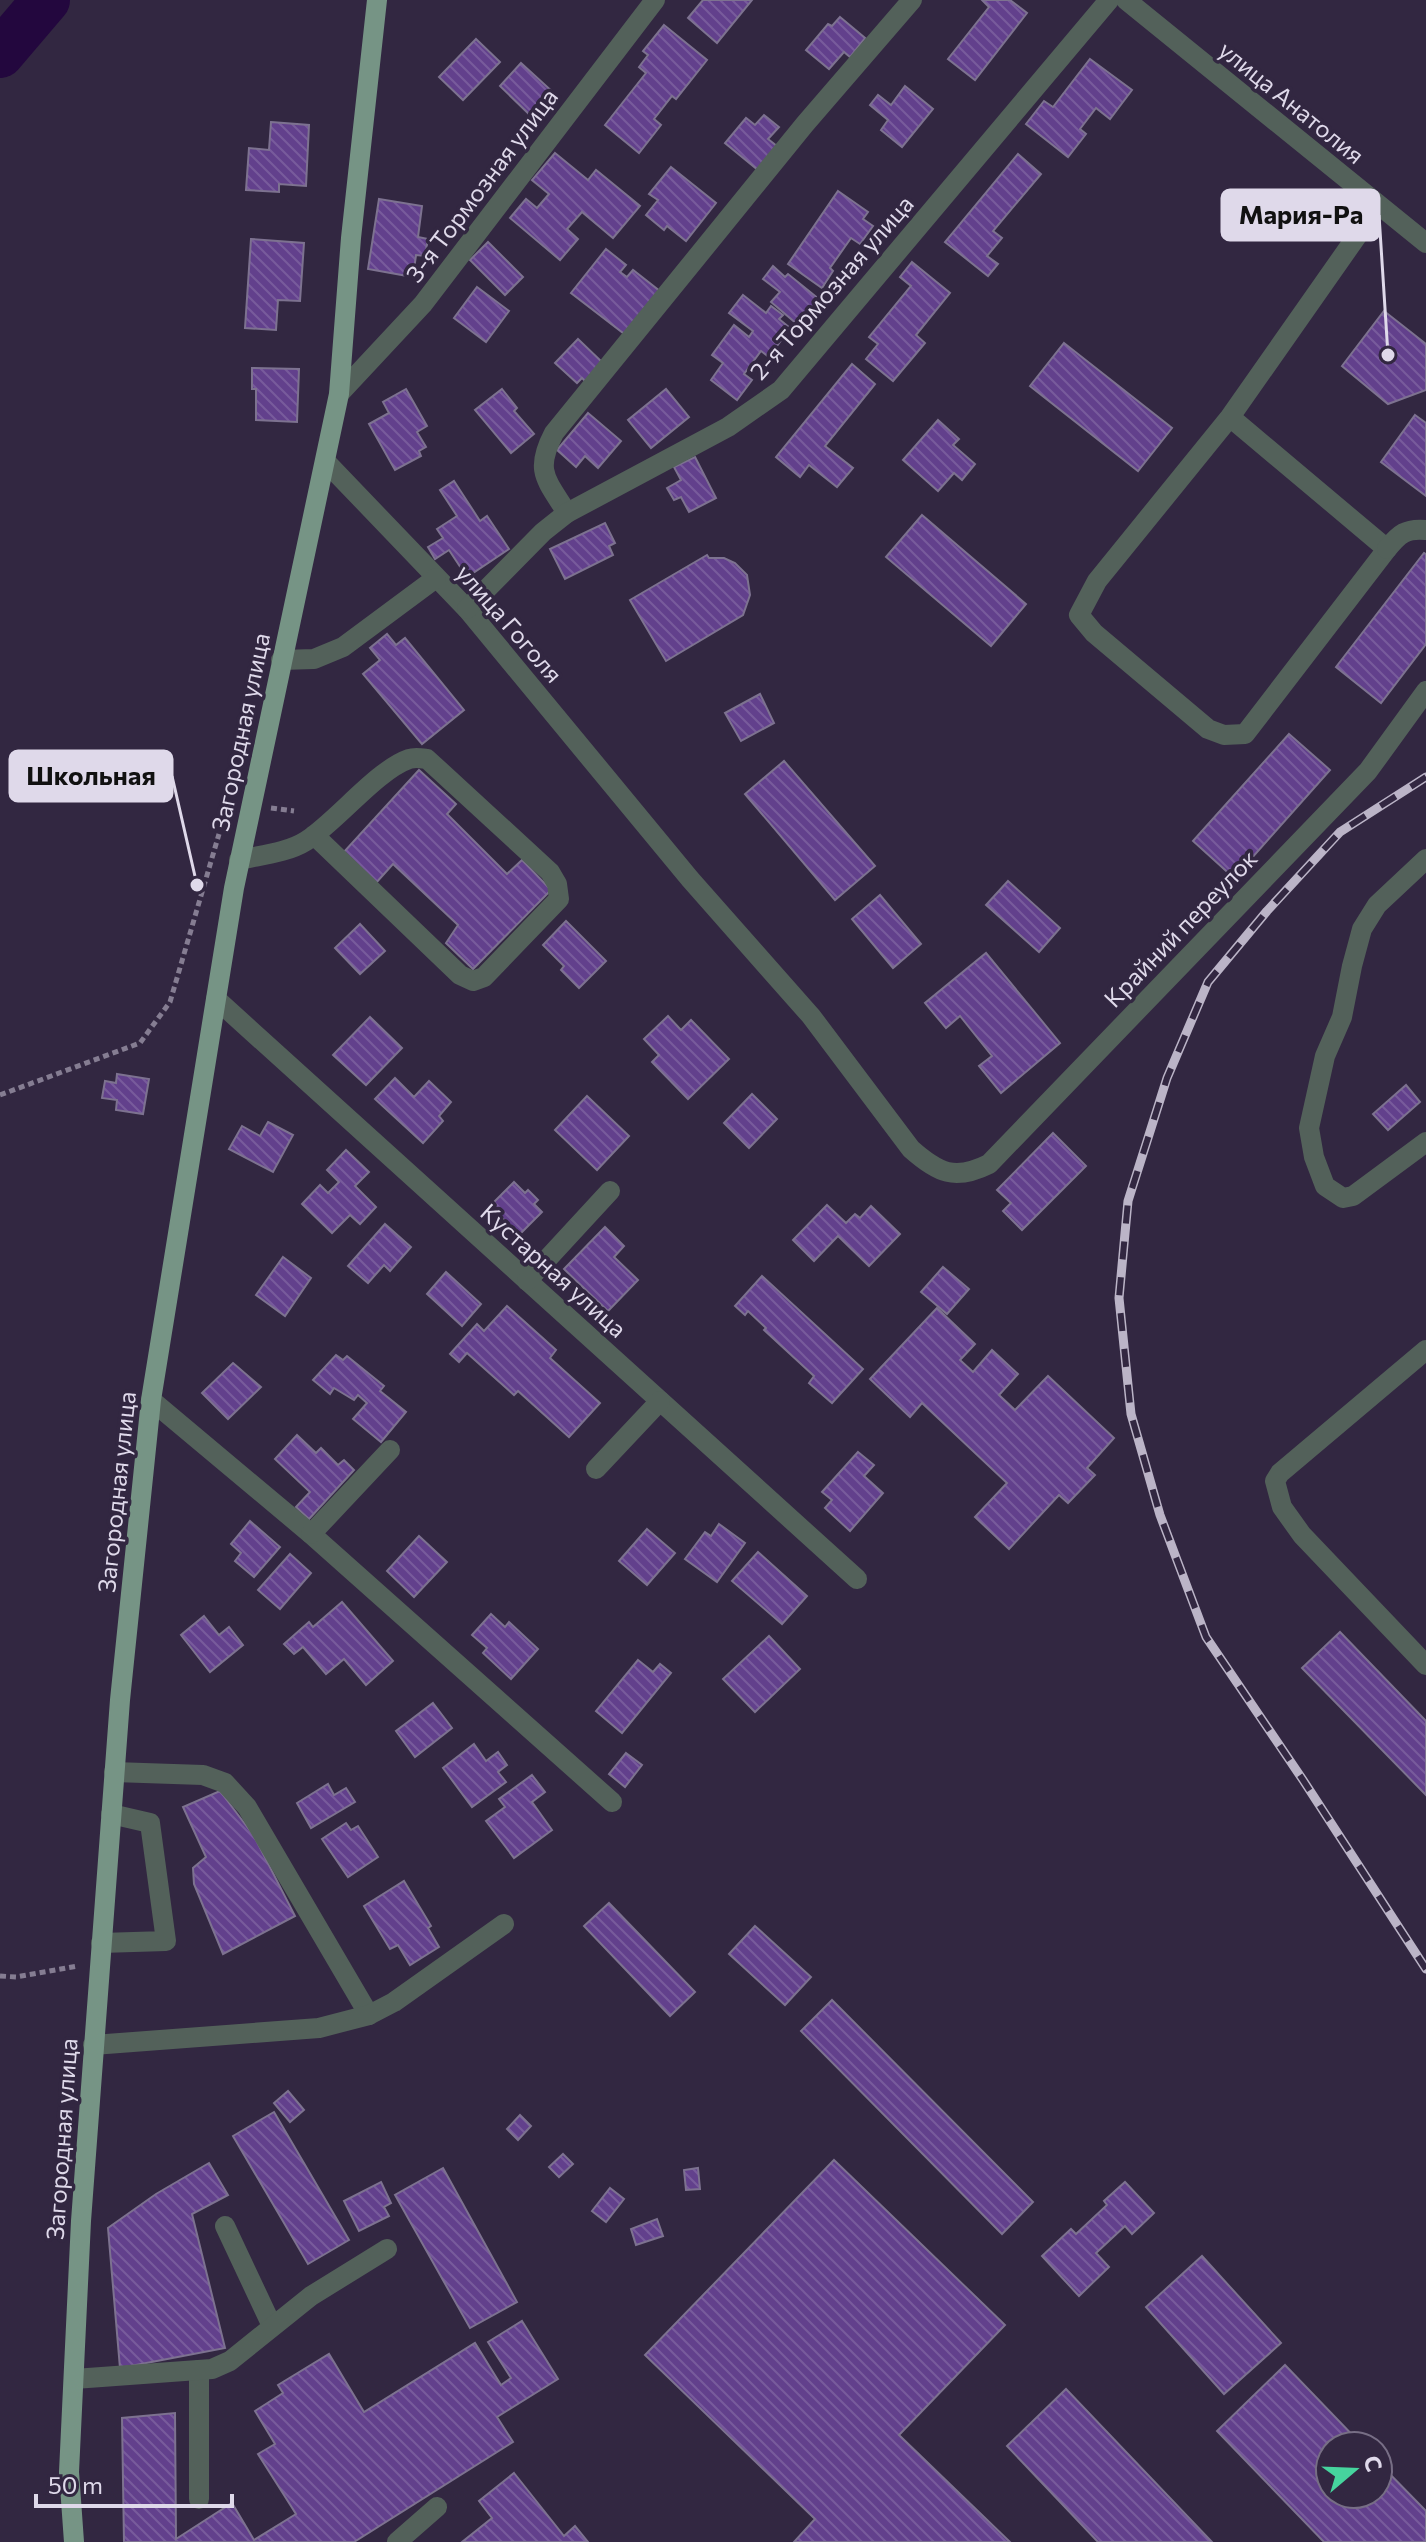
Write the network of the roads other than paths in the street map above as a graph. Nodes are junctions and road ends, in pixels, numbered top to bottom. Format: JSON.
{"nodes":[{"id":1,"x":377,"y":0,"type":"edge"},
{"id":2,"x":655,"y":0,"type":"edge"},
{"id":3,"x":912,"y":0,"type":"edge"},
{"id":4,"x":1109,"y":0,"type":"edge"},
{"id":5,"x":1126,"y":0,"type":"edge"},
{"id":6,"x":1378,"y":206,"type":"junction"},
{"id":7,"x":1426,"y":243,"type":"edge"},
{"id":8,"x":339,"y":394,"type":"junction"},
{"id":9,"x":1230,"y":417,"type":"junction"},
{"id":10,"x":326,"y":462,"type":"junction"},
{"id":11,"x":567,"y":513,"type":"junction"},
{"id":12,"x":1426,"y":530,"type":"edge"},
{"id":13,"x":1387,"y":549,"type":"junction"},
{"id":14,"x":436,"y":578,"type":"junction"},
{"id":15,"x":467,"y":609,"type":"junction"},
{"id":16,"x":281,"y":660,"type":"junction"},
{"id":17,"x":1426,"y":691,"type":"edge"},
{"id":18,"x":314,"y":835,"type":"junction"},
{"id":19,"x":1426,"y":859,"type":"edge"},
{"id":20,"x":239,"y":860,"type":"junction"},
{"id":21,"x":216,"y":999,"type":"junction"},
{"id":22,"x":1426,"y":1142,"type":"edge"},
{"id":23,"x":951,"y":1172,"type":"joint"},
{"id":24,"x":610,"y":1191,"type":"dead end"},
{"id":25,"x":527,"y":1281,"type":"junction"},
{"id":26,"x":1426,"y":1350,"type":"edge"},
{"id":27,"x":151,"y":1400,"type":"junction"},
{"id":28,"x":660,"y":1401,"type":"junction"},
{"id":29,"x":390,"y":1450,"type":"dead end"},
{"id":30,"x":596,"y":1469,"type":"dead end"},
{"id":31,"x":311,"y":1534,"type":"junction"},
{"id":32,"x":857,"y":1579,"type":"dead end"},
{"id":33,"x":1426,"y":1665,"type":"edge"},
{"id":34,"x":114,"y":1772,"type":"junction"},
{"id":35,"x":612,"y":1802,"type":"dead end"},
{"id":36,"x":111,"y":1814,"type":"junction"},
{"id":37,"x":504,"y":1924,"type":"dead end"},
{"id":38,"x":100,"y":1953,"type":"junction"},
{"id":39,"x":369,"y":2015,"type":"junction"},
{"id":40,"x":93,"y":2045,"type":"junction"},
{"id":41,"x":225,"y":2226,"type":"dead end"},
{"id":42,"x":387,"y":2249,"type":"dead end"},
{"id":43,"x":272,"y":2326,"type":"junction"},
{"id":44,"x":199,"y":2370,"type":"junction"},
{"id":45,"x":74,"y":2379,"type":"junction"},
{"id":46,"x":199,"y":2499,"type":"dead end"},
{"id":47,"x":437,"y":2507,"type":"dead end"},
{"id":48,"x":74,"y":2542,"type":"edge"},
{"id":49,"x":397,"y":2542,"type":"edge"}],
"edges":[{"from":1,"to":8,"type":"main road"},
{"from":2,"to":8,"type":"street","name":"3-я Тормозная улица"},
{"from":3,"to":11,"type":"street"},
{"from":4,"to":11,"type":"street","name":"2-я Тормозная улица"},
{"from":5,"to":6,"type":"street","name":"улица Анатолия"},
{"from":6,"to":7,"type":"street","name":"улица Анатолия"},
{"from":6,"to":9,"type":"street"},
{"from":8,"to":10,"type":"main road"},
{"from":9,"to":13,"type":"street"},
{"from":9,"to":13,"type":"street"},
{"from":10,"to":14,"type":"street","name":"улица Гоголя"},
{"from":10,"to":16,"type":"main road","name":"Загородная улица"},
{"from":11,"to":15,"type":"street","name":"2-я Тормозная улица"},
{"from":12,"to":13,"type":"street"},
{"from":14,"to":15,"type":"street","name":"улица Гоголя"},
{"from":14,"to":16,"type":"street"},
{"from":15,"to":23,"type":"street","name":"улица Гоголя"},
{"from":16,"to":20,"type":"main road","name":"Загородная улица"},
{"from":17,"to":23,"type":"street","name":"Крайний переулок"},
{"from":18,"to":18,"type":"street"},
{"from":18,"to":20,"type":"street"},
{"from":19,"to":22,"type":"street"},
{"from":20,"to":21,"type":"main road","name":"Загородная улица"},
{"from":21,"to":25,"type":"street","name":"Кустарная улица"},
{"from":21,"to":27,"type":"main road","name":"Загородная улица"},
{"from":24,"to":25,"type":"street"},
{"from":25,"to":28,"type":"street","name":"Кустарная улица"},
{"from":26,"to":33,"type":"street"},
{"from":27,"to":31,"type":"street"},
{"from":27,"to":34,"type":"main road","name":"Загородная улица"},
{"from":28,"to":30,"type":"street"},
{"from":28,"to":32,"type":"street","name":"Кустарная улица"},
{"from":29,"to":31,"type":"street"},
{"from":31,"to":35,"type":"street"},
{"from":34,"to":36,"type":"main road","name":"Загородная улица"},
{"from":34,"to":39,"type":"street"},
{"from":36,"to":38,"type":"main road","name":"Загородная улица"},
{"from":36,"to":38,"type":"street"},
{"from":37,"to":39,"type":"street"},
{"from":38,"to":40,"type":"main road","name":"Загородная улица"},
{"from":39,"to":40,"type":"street"},
{"from":40,"to":45,"type":"main road","name":"Загородная улица"},
{"from":41,"to":43,"type":"street"},
{"from":42,"to":43,"type":"street"},
{"from":43,"to":44,"type":"street"},
{"from":44,"to":45,"type":"street"},
{"from":44,"to":46,"type":"street"},
{"from":45,"to":48,"type":"main road","name":"Загородная улица"},
{"from":47,"to":49,"type":"street"}]}
